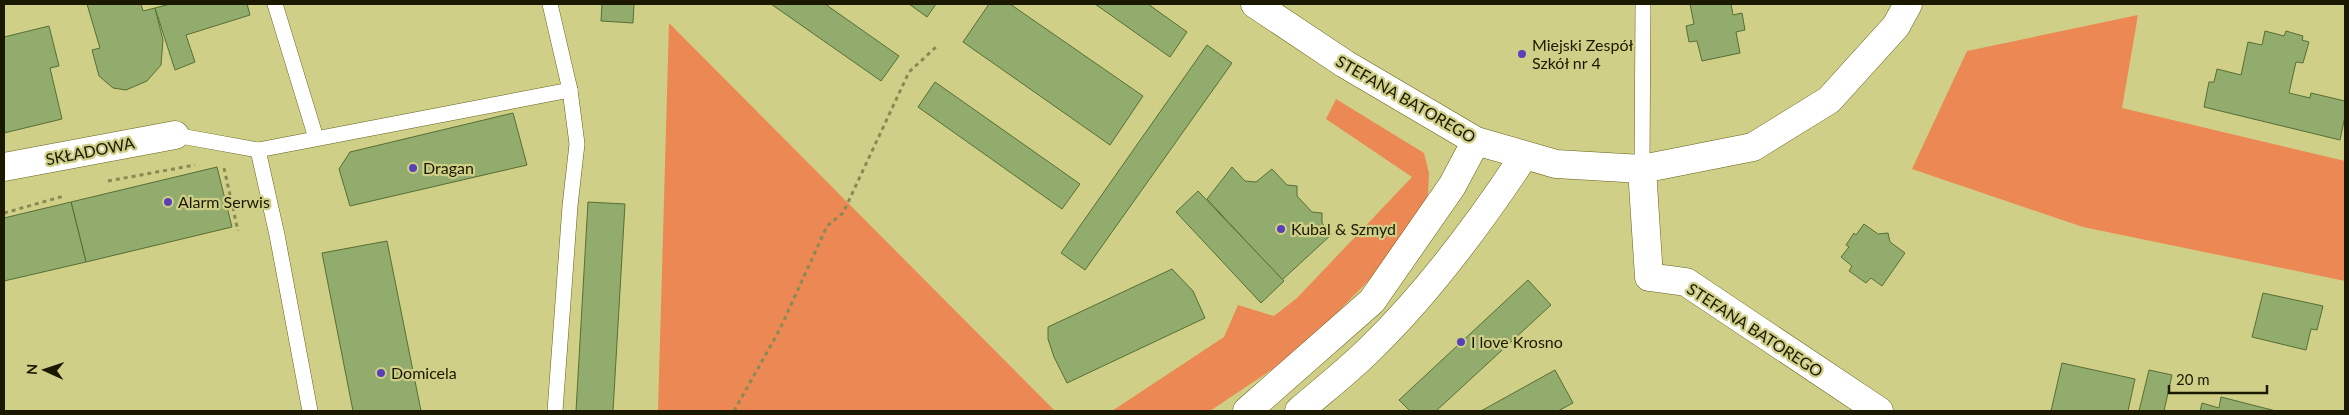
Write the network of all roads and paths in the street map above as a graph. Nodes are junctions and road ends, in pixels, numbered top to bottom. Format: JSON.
{"nodes":[{"id":1,"x":275,"y":4,"type":"edge"},
{"id":2,"x":550,"y":4,"type":"edge"},
{"id":3,"x":1255,"y":4,"type":"edge"},
{"id":4,"x":1643,"y":4,"type":"edge"},
{"id":5,"x":1908,"y":4,"type":"edge"},
{"id":6,"x":936,"y":47,"type":"dead end"},
{"id":7,"x":570,"y":90,"type":"junction"},
{"id":8,"x":175,"y":135,"type":"joint"},
{"id":9,"x":316,"y":138,"type":"junction"},
{"id":10,"x":1476,"y":141,"type":"junction"},
{"id":11,"x":258,"y":150,"type":"junction"},
{"id":12,"x":1524,"y":156,"type":"junction"},
{"id":13,"x":222,"y":160,"type":"dead end"},
{"id":14,"x":202,"y":164,"type":"dead end"},
{"id":15,"x":4,"y":167,"type":"edge"},
{"id":16,"x":1642,"y":169,"type":"junction"},
{"id":17,"x":106,"y":182,"type":"dead end"},
{"id":18,"x":64,"y":196,"type":"dead end"},
{"id":19,"x":4,"y":213,"type":"edge"},
{"id":20,"x":238,"y":231,"type":"dead end"},
{"id":21,"x":310,"y":411,"type":"edge"},
{"id":22,"x":555,"y":411,"type":"edge"},
{"id":23,"x":734,"y":411,"type":"edge"},
{"id":24,"x":1248,"y":411,"type":"edge"},
{"id":25,"x":1299,"y":411,"type":"edge"},
{"id":26,"x":1880,"y":411,"type":"edge"}],
"edges":[{"from":1,"to":9,"type":"lane"},
{"from":2,"to":7,"type":"lane"},
{"from":3,"to":10,"type":"street","name":"STEFANA BATOREGO"},
{"from":4,"to":16,"type":"lane"},
{"from":5,"to":16,"type":"street"},
{"from":6,"to":23,"type":"path"},
{"from":7,"to":9,"type":"lane"},
{"from":7,"to":22,"type":"lane"},
{"from":8,"to":11,"type":"lane"},
{"from":8,"to":15,"type":"street","name":"SKŁADOWA"},
{"from":9,"to":11,"type":"lane"},
{"from":10,"to":12,"type":"street","name":"STEFANA BATOREGO"},
{"from":10,"to":24,"type":"street"},
{"from":11,"to":21,"type":"lane"},
{"from":12,"to":16,"type":"street","name":"STEFANA BATOREGO"},
{"from":12,"to":25,"type":"street"},
{"from":13,"to":20,"type":"path"},
{"from":14,"to":17,"type":"path"},
{"from":16,"to":26,"type":"street","name":"STEFANA BATOREGO"},
{"from":18,"to":19,"type":"path"}]}
